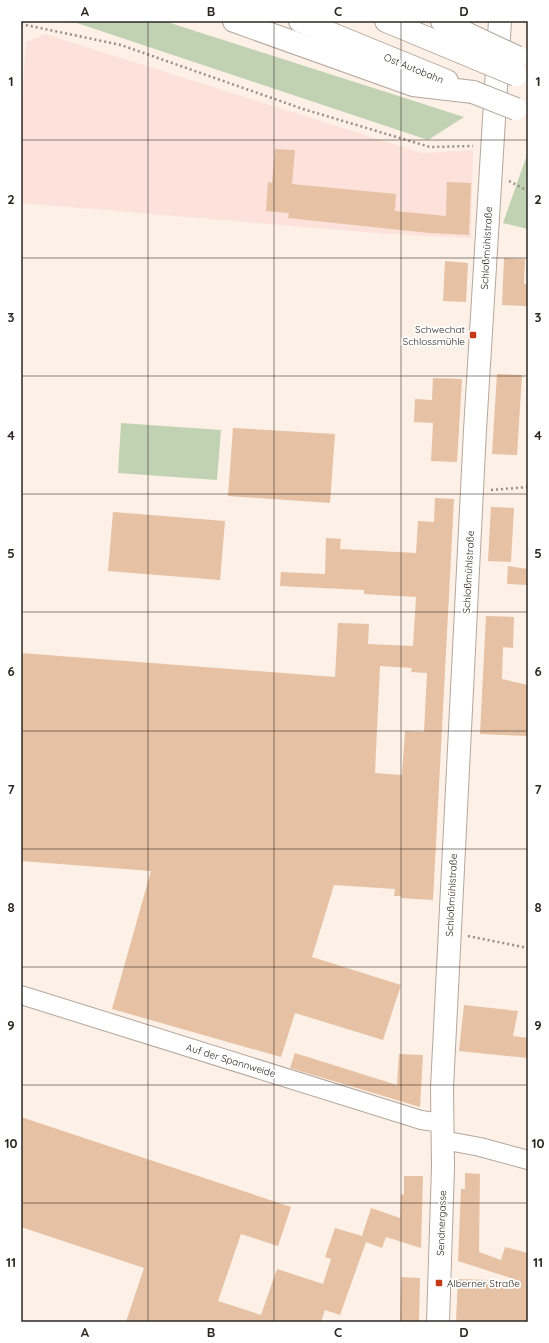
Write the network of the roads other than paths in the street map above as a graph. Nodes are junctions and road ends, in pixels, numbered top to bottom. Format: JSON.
{"nodes":[{"id":1,"x":234,"y":21,"type":"edge"},
{"id":2,"x":300,"y":21,"type":"edge"},
{"id":3,"x":386,"y":21,"type":"edge"},
{"id":4,"x":442,"y":21,"type":"edge"},
{"id":5,"x":500,"y":21,"type":"edge"},
{"id":6,"x":476,"y":48,"type":"junction"},
{"id":7,"x":522,"y":69,"type":"edge"},
{"id":8,"x":473,"y":92,"type":"junction"},
{"id":9,"x":522,"y":111,"type":"edge"},
{"id":10,"x":21,"y":995,"type":"edge"},
{"id":11,"x":442,"y":1132,"type":"junction"},
{"id":12,"x":528,"y":1160,"type":"edge"},
{"id":13,"x":438,"y":1322,"type":"edge"}],
"edges":[{"from":1,"to":8,"type":"main road"},
{"from":2,"to":8,"type":"main road","name":"Ost Autobahn"},
{"from":3,"to":6,"type":"main road"},
{"from":4,"to":6,"type":"main road"},
{"from":5,"to":11,"type":"main road","name":"Schloßmühlstraße"},
{"from":6,"to":7,"type":"main road","bridge":true},
{"from":8,"to":9,"type":"main road","name":"Ost Autobahn","bridge":true},
{"from":10,"to":11,"type":"street","name":"Auf der Spannweide"},
{"from":11,"to":12,"type":"street"},
{"from":11,"to":13,"type":"main road","name":"Sendnergasse"}]}
